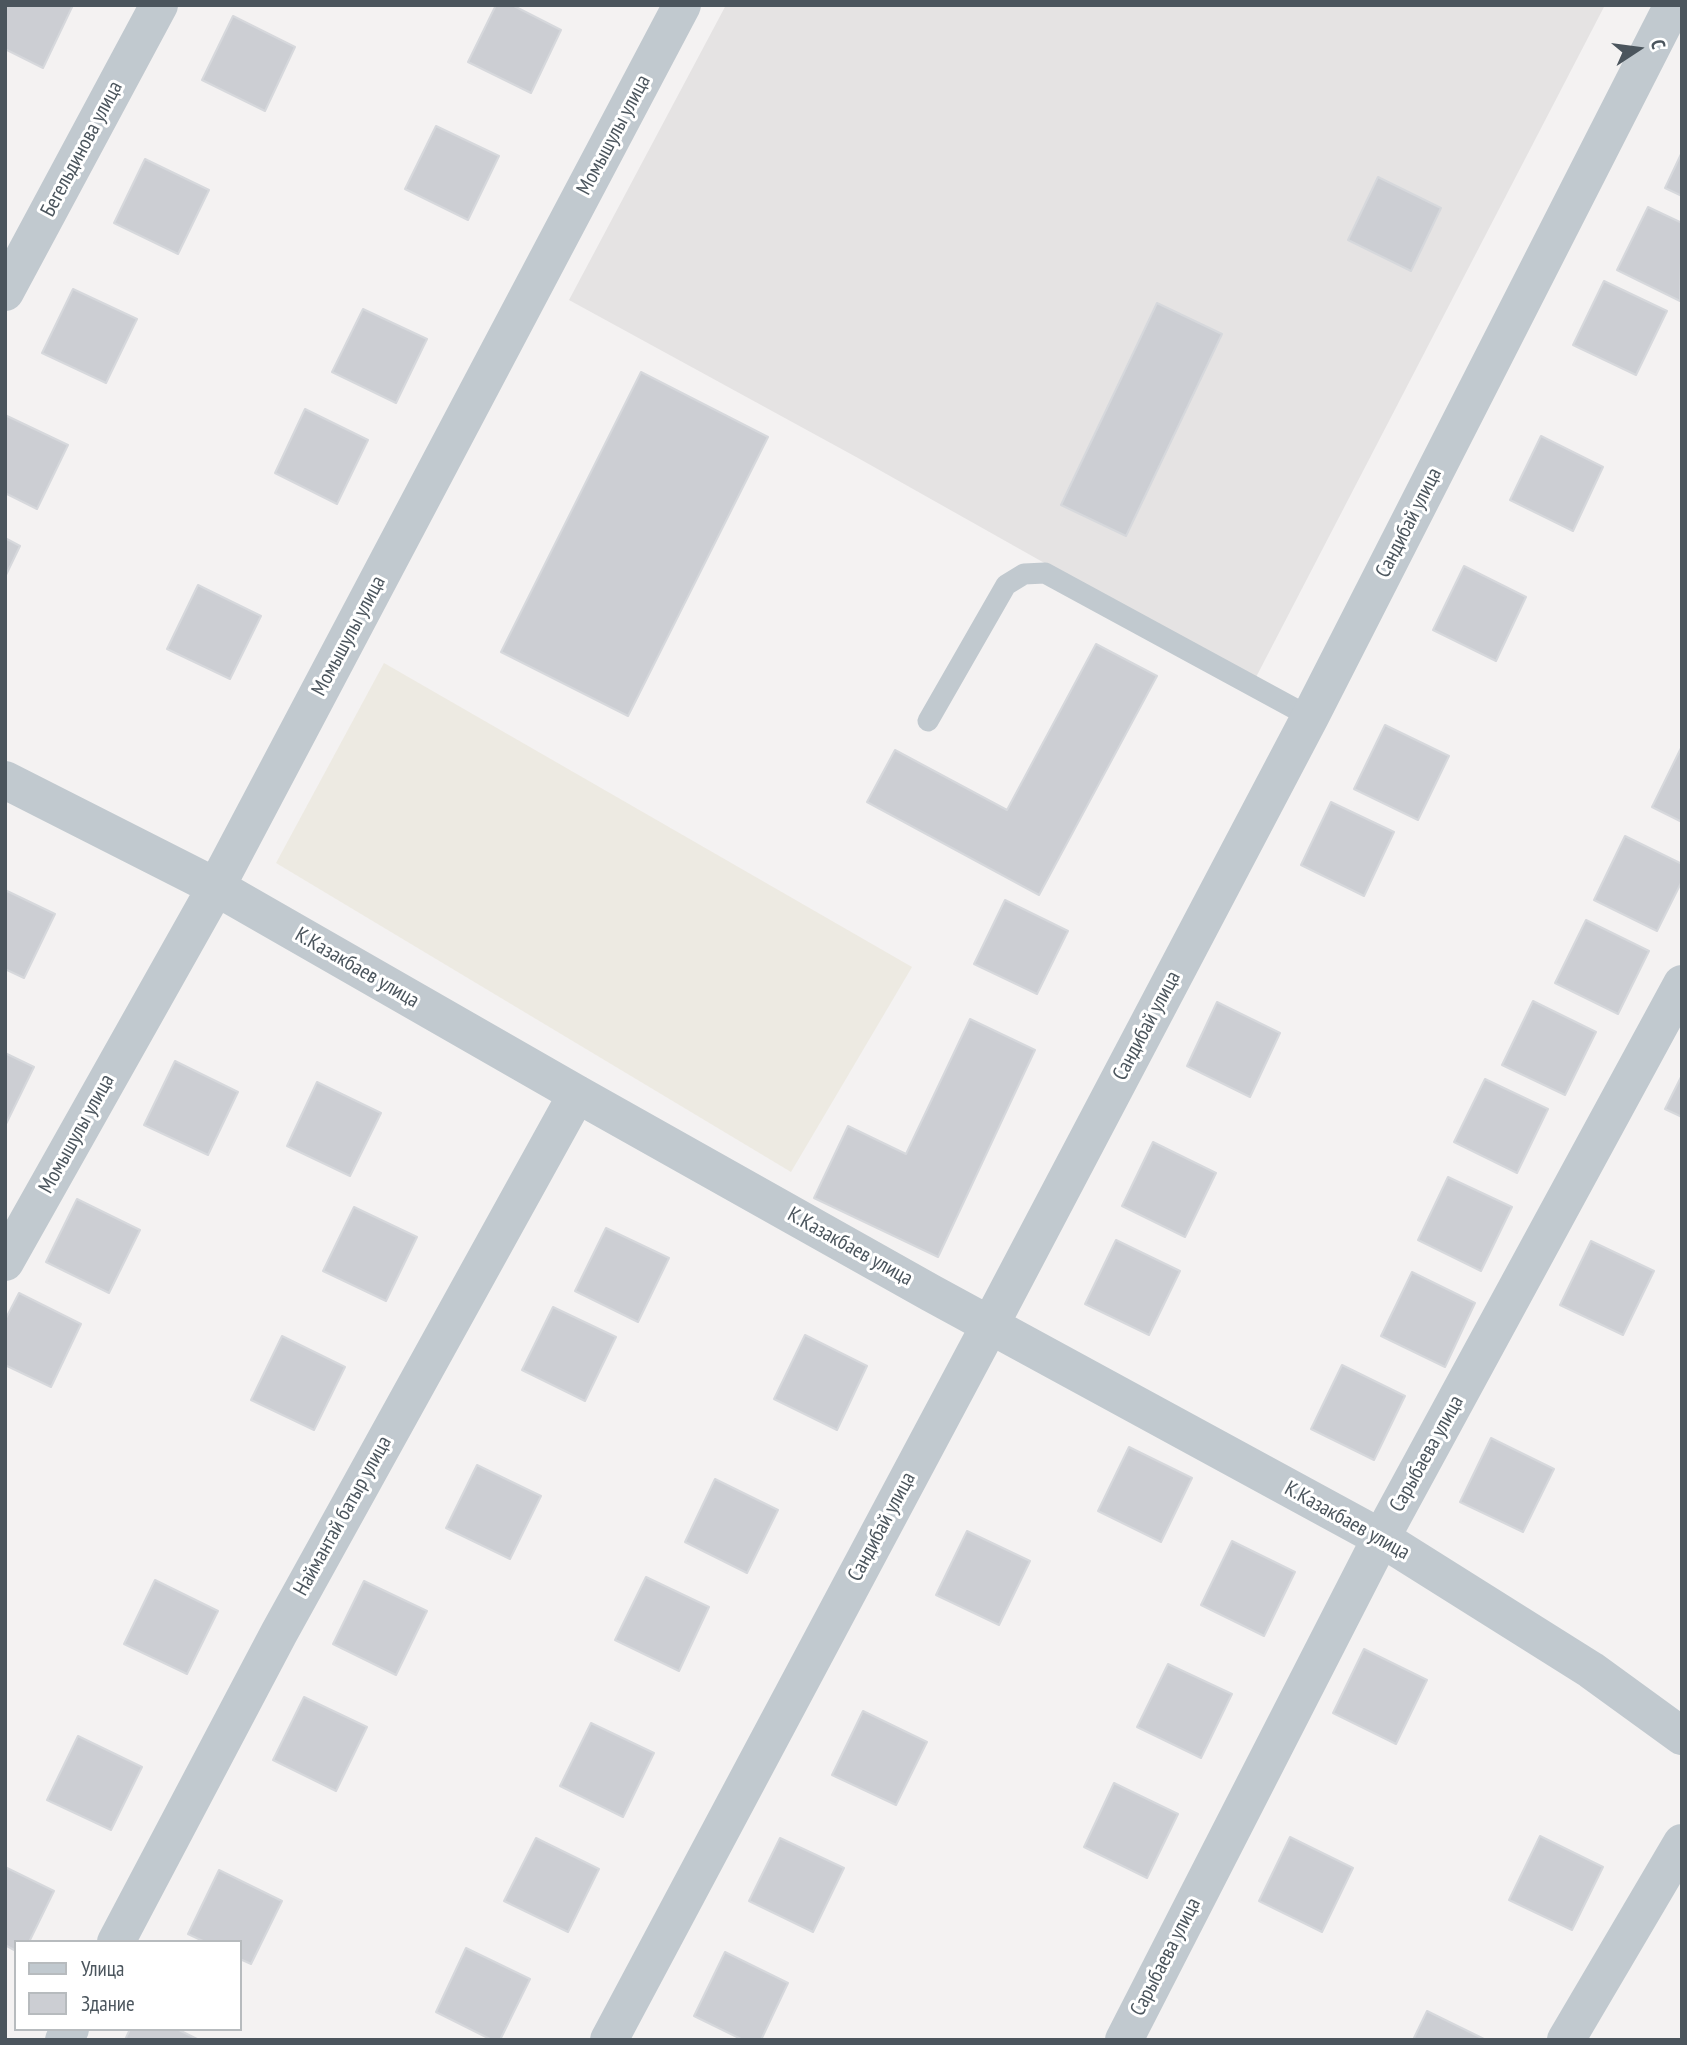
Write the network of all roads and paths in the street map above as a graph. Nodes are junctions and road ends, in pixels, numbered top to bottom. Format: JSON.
{"nodes":[{"id":1,"x":159,"y":5,"type":"edge"},
{"id":2,"x":682,"y":5,"type":"edge"},
{"id":3,"x":1673,"y":5,"type":"edge"},
{"id":4,"x":5,"y":292,"type":"edge"},
{"id":5,"x":1310,"y":717,"type":"junction"},
{"id":6,"x":928,"y":721,"type":"dead end"},
{"id":7,"x":5,"y":780,"type":"edge"},
{"id":8,"x":216,"y":887,"type":"junction"},
{"id":9,"x":1682,"y":984,"type":"edge"},
{"id":10,"x":577,"y":1094,"type":"junction"},
{"id":11,"x":5,"y":1262,"type":"edge"},
{"id":12,"x":990,"y":1325,"type":"junction"},
{"id":13,"x":1381,"y":1538,"type":"junction"},
{"id":14,"x":1682,"y":1736,"type":"edge"},
{"id":15,"x":1682,"y":1843,"type":"edge"},
{"id":16,"x":117,"y":1940,"type":"edge"},
{"id":17,"x":609,"y":2040,"type":"edge"},
{"id":18,"x":1124,"y":2040,"type":"edge"},
{"id":19,"x":1566,"y":2040,"type":"edge"}],
"edges":[{"from":1,"to":4,"type":"street","name":"Бегельдинова улица"},
{"from":2,"to":8,"type":"street","name":"Момышулы улица"},
{"from":3,"to":5,"type":"street","name":"Сандибай улица"},
{"from":5,"to":6,"type":"lane"},
{"from":5,"to":12,"type":"street","name":"Сандибай улица"},
{"from":7,"to":8,"type":"street","name":"К.Казакбаев улица"},
{"from":8,"to":10,"type":"street","name":"К.Казакбаев улица"},
{"from":8,"to":11,"type":"street","name":"Момышулы улица"},
{"from":9,"to":13,"type":"street","name":"Сарыбаева улица"},
{"from":10,"to":12,"type":"street","name":"К.Казакбаев улица"},
{"from":10,"to":16,"type":"street","name":"Наймантай батыр улица"},
{"from":12,"to":13,"type":"street","name":"К.Казакбаев улица"},
{"from":12,"to":17,"type":"street","name":"Сандибай улица"},
{"from":13,"to":14,"type":"street","name":"К.Казакбаев улица"},
{"from":13,"to":18,"type":"street","name":"Сарыбаева улица"},
{"from":15,"to":19,"type":"street"}]}
